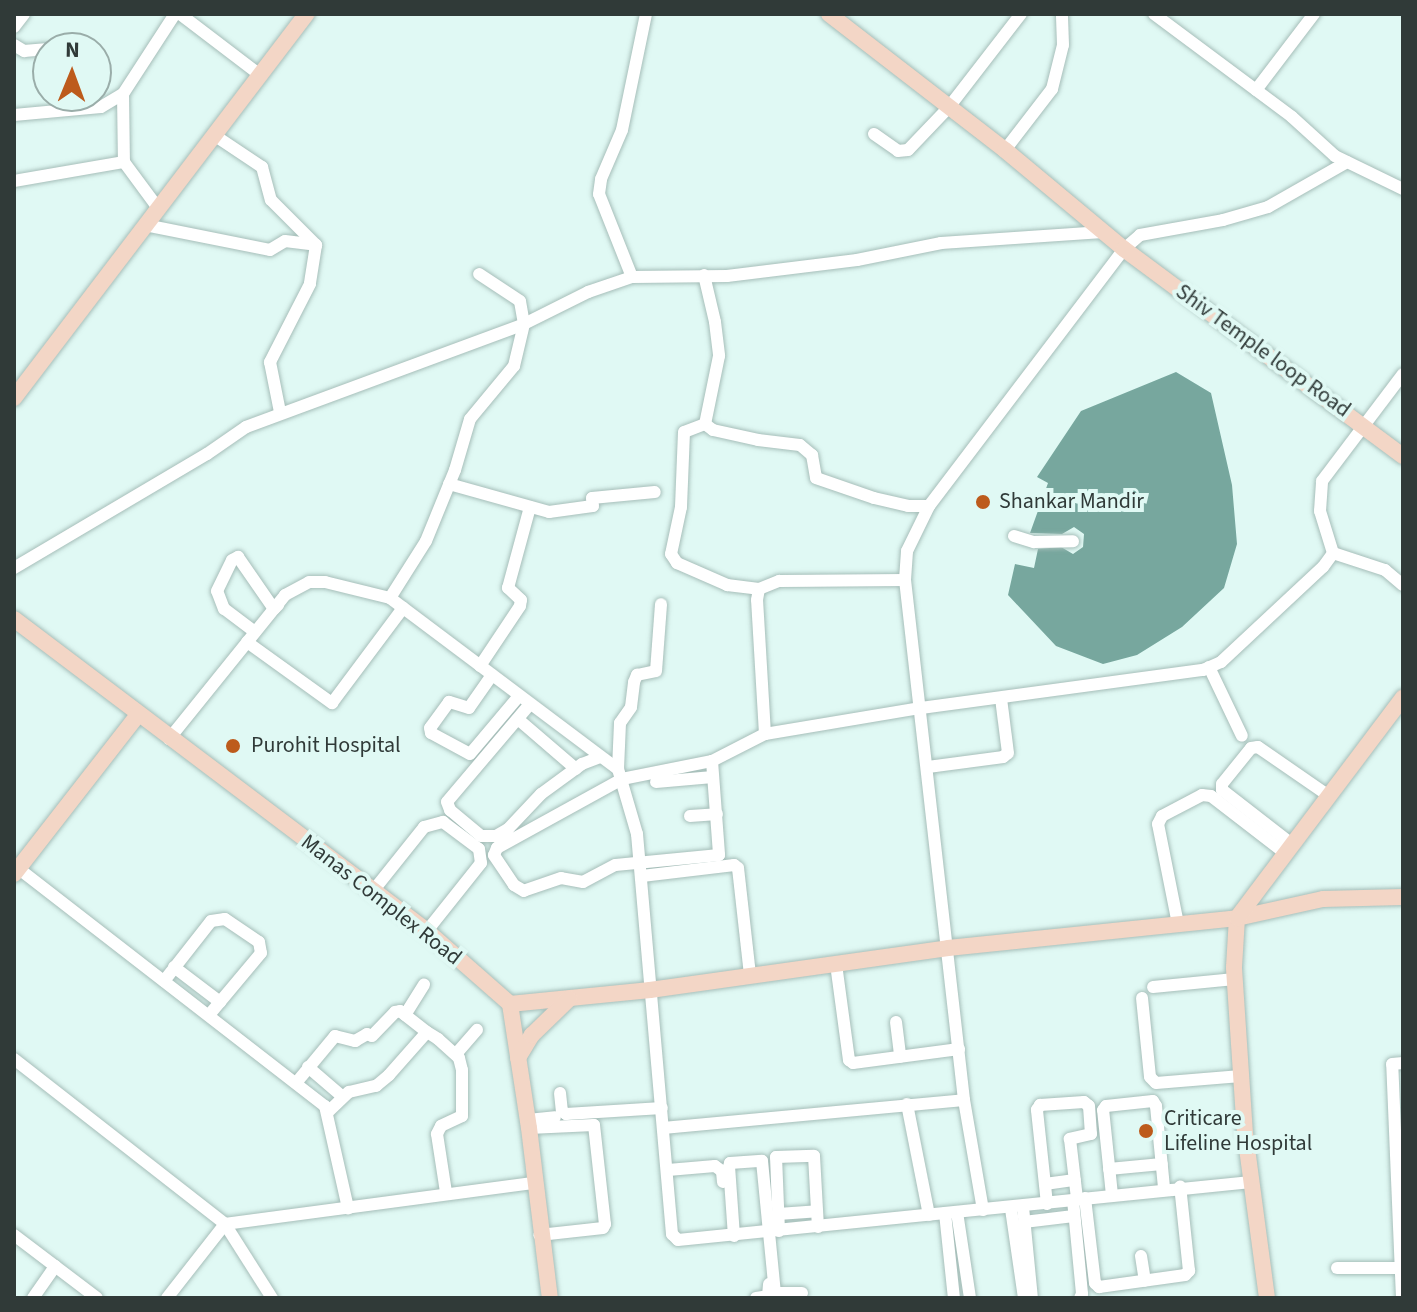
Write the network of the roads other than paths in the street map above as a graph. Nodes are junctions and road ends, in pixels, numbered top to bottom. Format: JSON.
{"nodes":[{"id":1,"x":24,"y":14,"type":"edge"},
{"id":2,"x":178,"y":14,"type":"edge"},
{"id":3,"x":307,"y":14,"type":"edge"},
{"id":4,"x":646,"y":14,"type":"edge"},
{"id":5,"x":829,"y":14,"type":"edge"},
{"id":6,"x":1021,"y":14,"type":"edge"},
{"id":7,"x":1062,"y":14,"type":"edge"},
{"id":8,"x":1314,"y":14,"type":"edge"},
{"id":9,"x":1158,"y":15,"type":"edge"},
{"id":10,"x":14,"y":27,"type":"edge"},
{"id":11,"x":260,"y":75,"type":"junction"},
{"id":12,"x":1256,"y":90,"type":"junction"},
{"id":13,"x":123,"y":94,"type":"junction"},
{"id":14,"x":949,"y":107,"type":"junction"},
{"id":15,"x":14,"y":115,"type":"edge"},
{"id":16,"x":874,"y":134,"type":"dead end"},
{"id":17,"x":214,"y":135,"type":"junction"},
{"id":18,"x":1005,"y":150,"type":"junction"},
{"id":19,"x":124,"y":162,"type":"junction"},
{"id":20,"x":1347,"y":162,"type":"junction"},
{"id":21,"x":14,"y":181,"type":"edge"},
{"id":22,"x":1403,"y":189,"type":"edge"},
{"id":23,"x":158,"y":208,"type":"junction"},
{"id":24,"x":145,"y":225,"type":"junction"},
{"id":25,"x":1103,"y":232,"type":"junction"},
{"id":26,"x":316,"y":245,"type":"junction"},
{"id":27,"x":1124,"y":249,"type":"junction"},
{"id":28,"x":479,"y":274,"type":"dead end"},
{"id":29,"x":704,"y":275,"type":"junction"},
{"id":30,"x":632,"y":277,"type":"junction"},
{"id":31,"x":524,"y":324,"type":"junction"},
{"id":32,"x":1403,"y":374,"type":"edge"},
{"id":33,"x":14,"y":398,"type":"edge"},
{"id":34,"x":280,"y":412,"type":"junction"},
{"id":35,"x":705,"y":424,"type":"junction"},
{"id":36,"x":1365,"y":427,"type":"junction"},
{"id":37,"x":1403,"y":456,"type":"edge"},
{"id":38,"x":449,"y":484,"type":"junction"},
{"id":39,"x":655,"y":492,"type":"dead end"},
{"id":40,"x":929,"y":506,"type":"junction"},
{"id":41,"x":530,"y":507,"type":"junction"},
{"id":42,"x":1014,"y":536,"type":"dead end"},
{"id":43,"x":1073,"y":541,"type":"dead end"},
{"id":44,"x":1333,"y":553,"type":"junction"},
{"id":45,"x":14,"y":568,"type":"edge"},
{"id":46,"x":905,"y":580,"type":"junction"},
{"id":47,"x":1403,"y":585,"type":"edge"},
{"id":48,"x":759,"y":589,"type":"junction"},
{"id":49,"x":390,"y":598,"type":"junction"},
{"id":50,"x":661,"y":604,"type":"dead end"},
{"id":51,"x":403,"y":608,"type":"junction"},
{"id":52,"x":274,"y":609,"type":"junction"},
{"id":53,"x":14,"y":619,"type":"edge"},
{"id":54,"x":251,"y":637,"type":"junction"},
{"id":55,"x":480,"y":666,"type":"junction"},
{"id":56,"x":1209,"y":667,"type":"junction"},
{"id":57,"x":492,"y":675,"type":"junction"},
{"id":58,"x":1001,"y":698,"type":"junction"},
{"id":59,"x":1403,"y":698,"type":"edge"},
{"id":60,"x":525,"y":700,"type":"junction"},
{"id":61,"x":921,"y":708,"type":"junction"},
{"id":62,"x":138,"y":715,"type":"junction"},
{"id":63,"x":519,"y":720,"type":"junction"},
{"id":64,"x":765,"y":734,"type":"junction"},
{"id":65,"x":1242,"y":736,"type":"dead end"},
{"id":66,"x":169,"y":739,"type":"junction"},
{"id":67,"x":600,"y":757,"type":"junction"},
{"id":68,"x":712,"y":761,"type":"junction"},
{"id":69,"x":928,"y":767,"type":"junction"},
{"id":70,"x":576,"y":769,"type":"junction"},
{"id":71,"x":620,"y":774,"type":"junction"},
{"id":72,"x":713,"y":777,"type":"junction"},
{"id":73,"x":656,"y":782,"type":"dead end"},
{"id":74,"x":1329,"y":796,"type":"junction"},
{"id":75,"x":717,"y":814,"type":"junction"},
{"id":76,"x":690,"y":816,"type":"dead end"},
{"id":77,"x":1289,"y":849,"type":"junction"},
{"id":78,"x":15,"y":869,"type":"edge"},
{"id":79,"x":641,"y":870,"type":"junction"},
{"id":80,"x":373,"y":891,"type":"junction"},
{"id":81,"x":1403,"y":897,"type":"edge"},
{"id":82,"x":1237,"y":918,"type":"junction"},
{"id":83,"x":1178,"y":924,"type":"junction"},
{"id":84,"x":427,"y":931,"type":"junction"},
{"id":85,"x":948,"y":948,"type":"junction"},
{"id":86,"x":836,"y":964,"type":"junction"},
{"id":87,"x":174,"y":967,"type":"junction"},
{"id":88,"x":750,"y":975,"type":"junction"},
{"id":89,"x":1235,"y":979,"type":"junction"},
{"id":90,"x":164,"y":981,"type":"junction"},
{"id":91,"x":424,"y":985,"type":"dead end"},
{"id":92,"x":1153,"y":987,"type":"dead end"},
{"id":93,"x":650,"y":990,"type":"junction"},
{"id":94,"x":1142,"y":998,"type":"dead end"},
{"id":95,"x":569,"y":999,"type":"junction"},
{"id":96,"x":220,"y":1002,"type":"junction"},
{"id":97,"x":510,"y":1004,"type":"junction"},
{"id":98,"x":209,"y":1015,"type":"junction"},
{"id":99,"x":405,"y":1015,"type":"junction"},
{"id":100,"x":896,"y":1022,"type":"dead end"},
{"id":101,"x":477,"y":1030,"type":"dead end"},
{"id":102,"x":427,"y":1032,"type":"junction"},
{"id":103,"x":959,"y":1049,"type":"junction"},
{"id":104,"x":456,"y":1054,"type":"junction"},
{"id":105,"x":900,"y":1057,"type":"junction"},
{"id":106,"x":518,"y":1058,"type":"junction"},
{"id":107,"x":14,"y":1059,"type":"edge"},
{"id":108,"x":1403,"y":1063,"type":"edge"},
{"id":109,"x":308,"y":1067,"type":"junction"},
{"id":110,"x":1241,"y":1076,"type":"junction"},
{"id":111,"x":296,"y":1083,"type":"junction"},
{"id":112,"x":560,"y":1093,"type":"dead end"},
{"id":113,"x":343,"y":1097,"type":"junction"},
{"id":114,"x":964,"y":1100,"type":"junction"},
{"id":115,"x":907,"y":1104,"type":"junction"},
{"id":116,"x":662,"y":1108,"type":"junction"},
{"id":117,"x":328,"y":1112,"type":"junction"},
{"id":118,"x":555,"y":1117,"type":"dead end"},
{"id":119,"x":529,"y":1124,"type":"junction"},
{"id":120,"x":663,"y":1128,"type":"junction"},
{"id":121,"x":1162,"y":1164,"type":"junction"},
{"id":122,"x":1109,"y":1169,"type":"junction"},
{"id":123,"x":668,"y":1170,"type":"junction"},
{"id":124,"x":458,"y":1173,"type":"dead end"},
{"id":125,"x":443,"y":1176,"type":"junction"},
{"id":126,"x":1075,"y":1180,"type":"junction"},
{"id":127,"x":1251,"y":1182,"type":"junction"},
{"id":128,"x":534,"y":1183,"type":"junction"},
{"id":129,"x":1045,"y":1184,"type":"junction"},
{"id":130,"x":1180,"y":1186,"type":"junction"},
{"id":131,"x":1164,"y":1188,"type":"junction"},
{"id":132,"x":446,"y":1192,"type":"junction"},
{"id":133,"x":1112,"y":1195,"type":"junction"},
{"id":134,"x":1078,"y":1199,"type":"junction"},
{"id":135,"x":1047,"y":1204,"type":"junction"},
{"id":136,"x":348,"y":1208,"type":"junction"},
{"id":137,"x":1017,"y":1208,"type":"junction"},
{"id":138,"x":983,"y":1210,"type":"junction"},
{"id":139,"x":817,"y":1211,"type":"junction"},
{"id":140,"x":951,"y":1213,"type":"junction"},
{"id":141,"x":778,"y":1214,"type":"junction"},
{"id":142,"x":929,"y":1215,"type":"junction"},
{"id":143,"x":1074,"y":1216,"type":"junction"},
{"id":144,"x":1024,"y":1222,"type":"junction"},
{"id":145,"x":225,"y":1224,"type":"junction"},
{"id":146,"x":818,"y":1227,"type":"junction"},
{"id":147,"x":771,"y":1232,"type":"junction"},
{"id":148,"x":14,"y":1235,"type":"edge"},
{"id":149,"x":539,"y":1235,"type":"junction"},
{"id":150,"x":731,"y":1236,"type":"junction"},
{"id":151,"x":1401,"y":1241,"type":"edge"},
{"id":152,"x":1141,"y":1256,"type":"dead end"},
{"id":153,"x":55,"y":1266,"type":"junction"},
{"id":154,"x":1337,"y":1268,"type":"dead end"},
{"id":155,"x":1401,"y":1268,"type":"junction"},
{"id":156,"x":1145,"y":1281,"type":"junction"},
{"id":157,"x":802,"y":1293,"type":"dead end"},
{"id":158,"x":33,"y":1298,"type":"edge"},
{"id":159,"x":97,"y":1298,"type":"edge"},
{"id":160,"x":167,"y":1298,"type":"edge"},
{"id":161,"x":272,"y":1298,"type":"edge"},
{"id":162,"x":550,"y":1298,"type":"edge"},
{"id":163,"x":756,"y":1298,"type":"edge"},
{"id":164,"x":954,"y":1298,"type":"edge"},
{"id":165,"x":970,"y":1298,"type":"edge"},
{"id":166,"x":1024,"y":1298,"type":"edge"},
{"id":167,"x":1032,"y":1298,"type":"edge"},
{"id":168,"x":1080,"y":1298,"type":"edge"},
{"id":169,"x":1267,"y":1298,"type":"edge"},
{"id":170,"x":1402,"y":1298,"type":"edge"}],
"edges":[{"from":1,"to":10,"type":"street"},
{"from":2,"to":11,"type":"street"},
{"from":2,"to":13,"type":"street"},
{"from":3,"to":11,"type":"street"},
{"from":4,"to":30,"type":"street"},
{"from":5,"to":14,"type":"street","name":"Shiv Temple loop Road"},
{"from":6,"to":14,"type":"street"},
{"from":7,"to":18,"type":"street"},
{"from":8,"to":12,"type":"street"},
{"from":9,"to":12,"type":"street"},
{"from":11,"to":17,"type":"street"},
{"from":12,"to":20,"type":"street"},
{"from":13,"to":15,"type":"street"},
{"from":13,"to":19,"type":"street"},
{"from":14,"to":16,"type":"street"},
{"from":14,"to":18,"type":"street","name":"Shiv Temple loop Road"},
{"from":17,"to":23,"type":"street"},
{"from":17,"to":26,"type":"street"},
{"from":18,"to":25,"type":"street","name":"Shiv Temple loop Road"},
{"from":19,"to":21,"type":"street"},
{"from":19,"to":23,"type":"street"},
{"from":20,"to":22,"type":"street"},
{"from":20,"to":27,"type":"street"},
{"from":23,"to":24,"type":"street"},
{"from":24,"to":26,"type":"street"},
{"from":24,"to":33,"type":"street"},
{"from":25,"to":27,"type":"street","name":"Shiv Temple loop Road"},
{"from":25,"to":29,"type":"street"},
{"from":26,"to":34,"type":"street"},
{"from":27,"to":36,"type":"street","name":"Shiv Temple loop Road"},
{"from":27,"to":40,"type":"street"},
{"from":28,"to":31,"type":"street"},
{"from":29,"to":30,"type":"street"},
{"from":29,"to":35,"type":"street"},
{"from":30,"to":31,"type":"street"},
{"from":31,"to":34,"type":"street"},
{"from":31,"to":38,"type":"street"},
{"from":32,"to":36,"type":"street"},
{"from":34,"to":45,"type":"street"},
{"from":35,"to":40,"type":"street"},
{"from":35,"to":48,"type":"street"},
{"from":36,"to":37,"type":"street"},
{"from":36,"to":44,"type":"street","name":"Shiv Temple loop Road"},
{"from":38,"to":41,"type":"street"},
{"from":38,"to":49,"type":"street"},
{"from":39,"to":41,"type":"street"},
{"from":40,"to":46,"type":"street"},
{"from":41,"to":55,"type":"street"},
{"from":42,"to":43,"type":"street"},
{"from":44,"to":47,"type":"street"},
{"from":44,"to":56,"type":"street"},
{"from":46,"to":48,"type":"street"},
{"from":46,"to":61,"type":"street"},
{"from":48,"to":64,"type":"street"},
{"from":49,"to":51,"type":"street"},
{"from":49,"to":52,"type":"street"},
{"from":50,"to":71,"type":"street"},
{"from":51,"to":54,"type":"street"},
{"from":51,"to":55,"type":"street"},
{"from":52,"to":54,"type":"street"},
{"from":52,"to":54,"type":"street"},
{"from":53,"to":62,"type":"street","name":"Manas Complex Road"},
{"from":54,"to":66,"type":"street"},
{"from":55,"to":57,"type":"street"},
{"from":56,"to":58,"type":"street"},
{"from":56,"to":65,"type":"street"},
{"from":57,"to":60,"type":"street"},
{"from":57,"to":60,"type":"street"},
{"from":58,"to":61,"type":"street"},
{"from":58,"to":69,"type":"street"},
{"from":59,"to":74,"type":"street"},
{"from":60,"to":63,"type":"street"},
{"from":60,"to":67,"type":"street"},
{"from":61,"to":64,"type":"street"},
{"from":61,"to":69,"type":"street"},
{"from":62,"to":66,"type":"street","name":"Manas Complex Road"},
{"from":62,"to":78,"type":"street"},
{"from":63,"to":70,"type":"street"},
{"from":63,"to":70,"type":"street"},
{"from":64,"to":68,"type":"street"},
{"from":66,"to":80,"type":"street","name":"Manas Complex Road"},
{"from":67,"to":70,"type":"street"},
{"from":67,"to":71,"type":"street"},
{"from":68,"to":71,"type":"street"},
{"from":68,"to":72,"type":"street"},
{"from":69,"to":85,"type":"street"},
{"from":71,"to":79,"type":"street"},
{"from":71,"to":79,"type":"street"},
{"from":72,"to":73,"type":"street"},
{"from":72,"to":75,"type":"street"},
{"from":74,"to":77,"type":"street"},
{"from":74,"to":77,"type":"street"},
{"from":75,"to":76,"type":"street"},
{"from":75,"to":79,"type":"street"},
{"from":77,"to":82,"type":"street"},
{"from":77,"to":83,"type":"street"},
{"from":78,"to":90,"type":"street"},
{"from":79,"to":88,"type":"street"},
{"from":79,"to":93,"type":"street"},
{"from":80,"to":84,"type":"street","name":"Manas Complex Road"},
{"from":80,"to":84,"type":"street"},
{"from":81,"to":82,"type":"street"},
{"from":82,"to":83,"type":"street"},
{"from":82,"to":89,"type":"street"},
{"from":83,"to":85,"type":"street"},
{"from":84,"to":97,"type":"street","name":"Manas Complex Road"},
{"from":85,"to":86,"type":"street"},
{"from":85,"to":103,"type":"street"},
{"from":86,"to":88,"type":"street"},
{"from":86,"to":105,"type":"street"},
{"from":87,"to":90,"type":"street"},
{"from":87,"to":96,"type":"street"},
{"from":87,"to":96,"type":"street"},
{"from":88,"to":93,"type":"street"},
{"from":89,"to":92,"type":"street"},
{"from":89,"to":110,"type":"street"},
{"from":90,"to":98,"type":"street"},
{"from":91,"to":99,"type":"street"},
{"from":93,"to":95,"type":"street"},
{"from":93,"to":116,"type":"street"},
{"from":94,"to":110,"type":"street"},
{"from":95,"to":97,"type":"street"},
{"from":95,"to":106,"type":"street"},
{"from":96,"to":98,"type":"street"},
{"from":97,"to":106,"type":"street"},
{"from":98,"to":111,"type":"street"},
{"from":99,"to":102,"type":"street"},
{"from":99,"to":109,"type":"street"},
{"from":100,"to":105,"type":"street"},
{"from":101,"to":104,"type":"street"},
{"from":102,"to":104,"type":"street"},
{"from":102,"to":113,"type":"street"},
{"from":103,"to":105,"type":"street"},
{"from":103,"to":114,"type":"street"},
{"from":104,"to":125,"type":"street"},
{"from":106,"to":119,"type":"street"},
{"from":107,"to":145,"type":"street"},
{"from":108,"to":151,"type":"street"},
{"from":109,"to":111,"type":"street"},
{"from":109,"to":113,"type":"street"},
{"from":110,"to":127,"type":"street"},
{"from":111,"to":117,"type":"street"},
{"from":112,"to":116,"type":"street"},
{"from":113,"to":117,"type":"street"},
{"from":114,"to":115,"type":"street"},
{"from":114,"to":138,"type":"street"},
{"from":115,"to":120,"type":"street"},
{"from":115,"to":142,"type":"street"},
{"from":116,"to":120,"type":"street"},
{"from":117,"to":136,"type":"street"},
{"from":118,"to":119,"type":"street"},
{"from":119,"to":128,"type":"street"},
{"from":119,"to":149,"type":"street"},
{"from":120,"to":123,"type":"street"},
{"from":121,"to":122,"type":"street"},
{"from":121,"to":122,"type":"street"},
{"from":121,"to":131,"type":"street"},
{"from":122,"to":133,"type":"street"},
{"from":123,"to":150,"type":"street"},
{"from":123,"to":150,"type":"street"},
{"from":124,"to":125,"type":"street"},
{"from":125,"to":132,"type":"street"},
{"from":126,"to":129,"type":"street"},
{"from":126,"to":129,"type":"street"},
{"from":126,"to":134,"type":"street"},
{"from":127,"to":130,"type":"street"},
{"from":127,"to":169,"type":"street"},
{"from":128,"to":132,"type":"street"},
{"from":128,"to":149,"type":"street"},
{"from":129,"to":135,"type":"street"},
{"from":130,"to":131,"type":"street"},
{"from":130,"to":156,"type":"street"},
{"from":131,"to":133,"type":"street"},
{"from":132,"to":136,"type":"street"},
{"from":133,"to":134,"type":"street"},
{"from":134,"to":135,"type":"street"},
{"from":134,"to":143,"type":"street"},
{"from":134,"to":156,"type":"street"},
{"from":135,"to":137,"type":"street"},
{"from":136,"to":145,"type":"street"},
{"from":137,"to":138,"type":"street"},
{"from":137,"to":144,"type":"street"},
{"from":137,"to":166,"type":"street"},
{"from":138,"to":140,"type":"street"},
{"from":139,"to":141,"type":"street"},
{"from":139,"to":141,"type":"street"},
{"from":139,"to":146,"type":"street"},
{"from":140,"to":142,"type":"street"},
{"from":140,"to":164,"type":"street"},
{"from":140,"to":165,"type":"street"},
{"from":141,"to":147,"type":"street"},
{"from":142,"to":146,"type":"street"},
{"from":143,"to":144,"type":"street"},
{"from":143,"to":168,"type":"street"},
{"from":144,"to":167,"type":"street"},
{"from":145,"to":160,"type":"street"},
{"from":145,"to":161,"type":"street"},
{"from":146,"to":147,"type":"street"},
{"from":147,"to":150,"type":"street"},
{"from":147,"to":150,"type":"street"},
{"from":147,"to":157,"type":"street"},
{"from":147,"to":163,"type":"street"},
{"from":148,"to":153,"type":"street"},
{"from":149,"to":162,"type":"street"},
{"from":151,"to":155,"type":"street"},
{"from":152,"to":156,"type":"street"},
{"from":153,"to":158,"type":"street"},
{"from":153,"to":159,"type":"street"},
{"from":154,"to":155,"type":"street"},
{"from":155,"to":170,"type":"street"}]}
